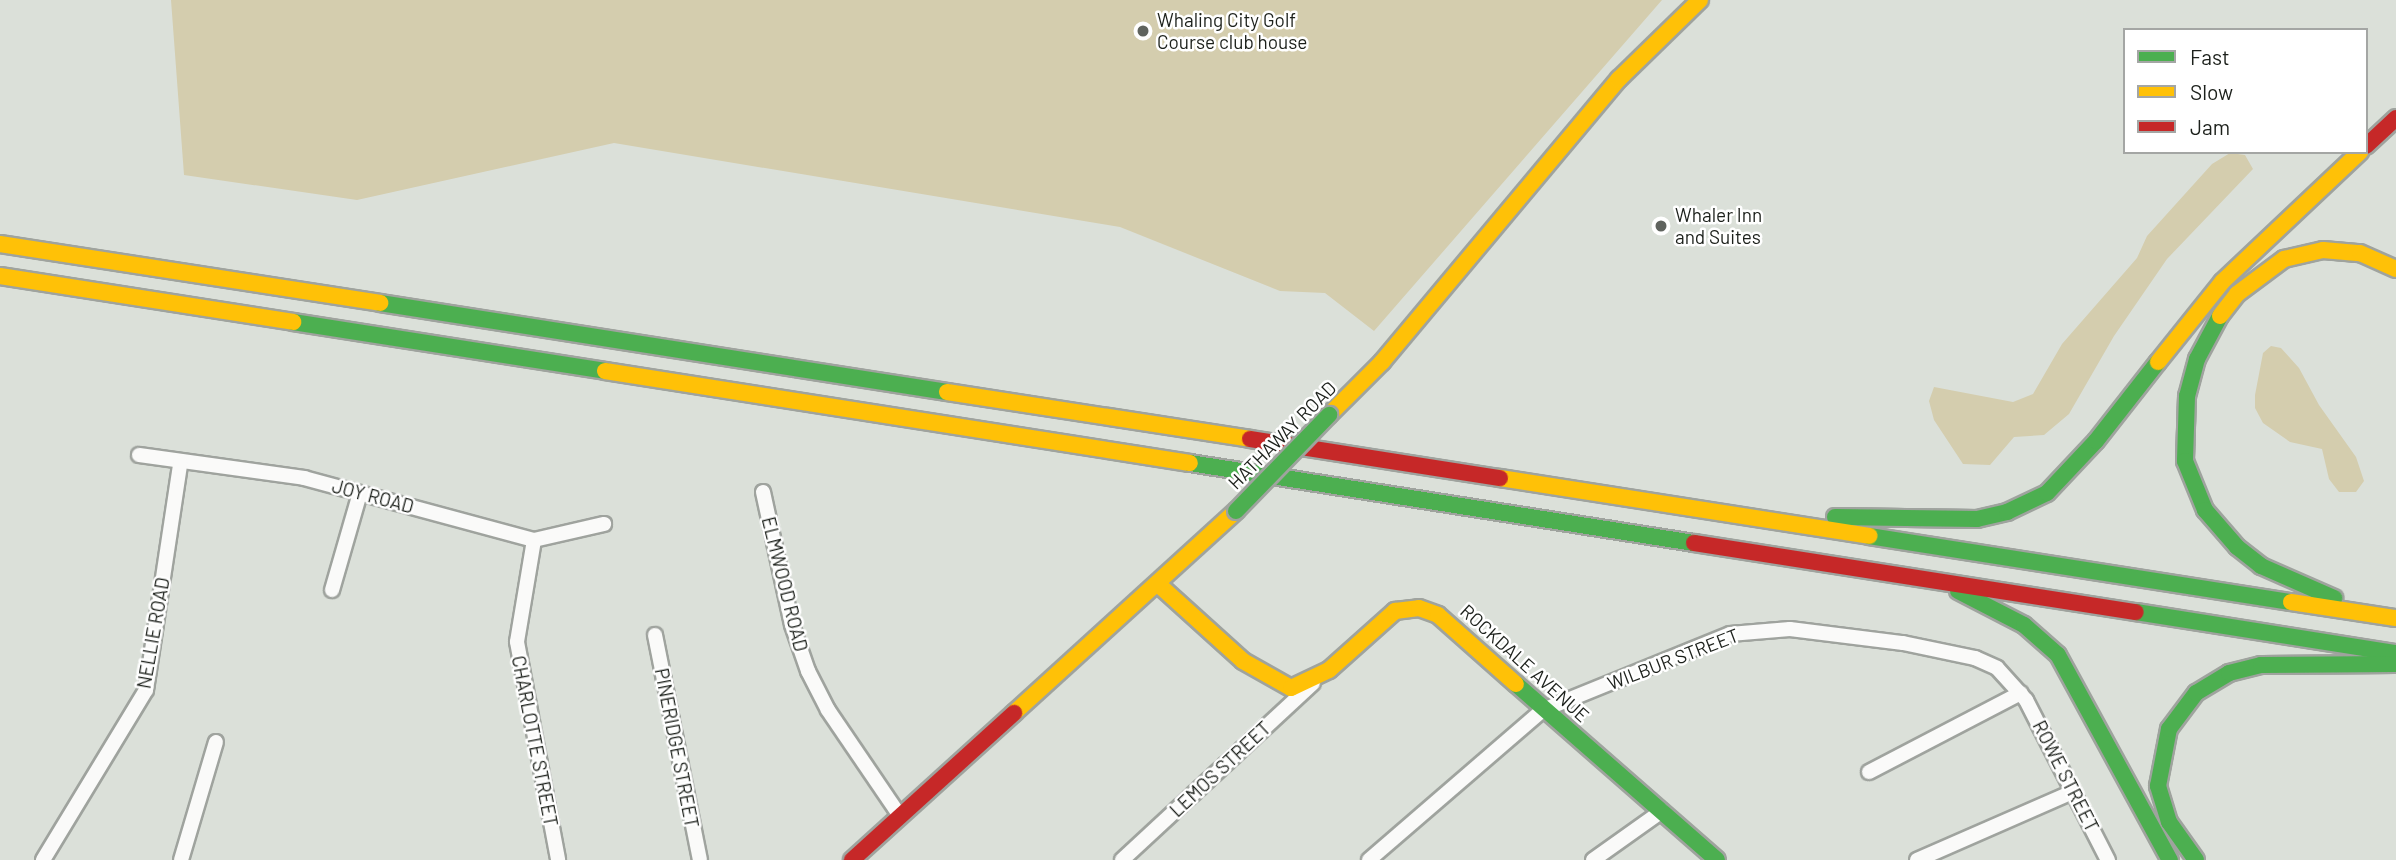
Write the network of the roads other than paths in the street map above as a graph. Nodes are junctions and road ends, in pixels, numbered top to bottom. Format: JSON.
{"nodes":[{"id":1,"x":1700,"y":0,"type":"edge"},
{"id":2,"x":2396,"y":118,"type":"edge"},
{"id":3,"x":2368,"y":144,"type":"edge"},
{"id":4,"x":2358,"y":154,"type":"edge"},
{"id":5,"x":0,"y":244,"type":"edge"},
{"id":6,"x":2396,"y":269,"type":"edge"},
{"id":7,"x":0,"y":276,"type":"edge"},
{"id":8,"x":139,"y":455,"type":"dead end"},
{"id":9,"x":180,"y":464,"type":"junction"},
{"id":10,"x":763,"y":492,"type":"dead end"},
{"id":11,"x":360,"y":493,"type":"junction"},
{"id":12,"x":1735,"y":514,"type":"junction"},
{"id":13,"x":604,"y":524,"type":"dead end"},
{"id":14,"x":534,"y":540,"type":"junction"},
{"id":15,"x":1920,"y":576,"type":"junction"},
{"id":16,"x":1159,"y":585,"type":"junction"},
{"id":17,"x":332,"y":590,"type":"dead end"},
{"id":18,"x":2394,"y":617,"type":"edge"},
{"id":19,"x":655,"y":635,"type":"dead end"},
{"id":20,"x":2396,"y":653,"type":"edge"},
{"id":21,"x":2396,"y":664,"type":"edge"},
{"id":22,"x":1318,"y":678,"type":"junction"},
{"id":23,"x":2021,"y":693,"type":"junction"},
{"id":24,"x":1543,"y":710,"type":"junction"},
{"id":25,"x":216,"y":742,"type":"dead end"},
{"id":26,"x":1869,"y":772,"type":"dead end"},
{"id":27,"x":2073,"y":792,"type":"junction"},
{"id":28,"x":1662,"y":811,"type":"junction"},
{"id":29,"x":900,"y":816,"type":"junction"},
{"id":30,"x":43,"y":860,"type":"edge"},
{"id":31,"x":181,"y":860,"type":"edge"},
{"id":32,"x":558,"y":860,"type":"edge"},
{"id":33,"x":700,"y":860,"type":"edge"},
{"id":34,"x":852,"y":860,"type":"edge"},
{"id":35,"x":1122,"y":860,"type":"edge"},
{"id":36,"x":1369,"y":860,"type":"edge"},
{"id":37,"x":1593,"y":860,"type":"edge"},
{"id":38,"x":1717,"y":860,"type":"edge"},
{"id":39,"x":1917,"y":860,"type":"edge"},
{"id":40,"x":2108,"y":860,"type":"edge"},
{"id":41,"x":2170,"y":860,"type":"edge"},
{"id":42,"x":2196,"y":860,"type":"edge"}],
"edges":[{"from":1,"to":16,"type":"main road","name":"HATHAWAY ROAD","bridge":true},
{"from":2,"to":3,"type":"main road"},
{"from":4,"to":12,"type":"main road"},
{"from":5,"to":12,"type":"main road"},
{"from":6,"to":18,"type":"main road"},
{"from":7,"to":15,"type":"main road"},
{"from":8,"to":9,"type":"street","name":"JOY ROAD"},
{"from":9,"to":11,"type":"street","name":"JOY ROAD"},
{"from":9,"to":30,"type":"street","name":"NELLIE ROAD"},
{"from":10,"to":29,"type":"street","name":"ELMWOOD ROAD"},
{"from":11,"to":14,"type":"street","name":"JOY ROAD"},
{"from":11,"to":17,"type":"street"},
{"from":12,"to":18,"type":"main road"},
{"from":13,"to":14,"type":"street","name":"JOY ROAD"},
{"from":14,"to":32,"type":"street","name":"CHARLOTTE STREET"},
{"from":15,"to":20,"type":"main road"},
{"from":15,"to":41,"type":"main road"},
{"from":16,"to":22,"type":"main road","name":"ROCKDALE AVENUE"},
{"from":16,"to":29,"type":"main road","name":"HATHAWAY ROAD"},
{"from":19,"to":33,"type":"street","name":"PINERIDGE STREET"},
{"from":21,"to":42,"type":"main road"},
{"from":22,"to":24,"type":"main road","name":"ROCKDALE AVENUE"},
{"from":22,"to":35,"type":"street","name":"LEMOS STREET"},
{"from":23,"to":24,"type":"street","name":"WILBUR STREET"},
{"from":23,"to":26,"type":"street"},
{"from":23,"to":27,"type":"street","name":"ROWE STREET"},
{"from":24,"to":28,"type":"main road","name":"ROCKDALE AVENUE"},
{"from":24,"to":36,"type":"street","name":"WILBUR STREET"},
{"from":25,"to":31,"type":"street"},
{"from":27,"to":39,"type":"street"},
{"from":27,"to":40,"type":"street","name":"ROWE STREET"},
{"from":28,"to":37,"type":"street"},
{"from":28,"to":38,"type":"main road","name":"ROCKDALE AVENUE"},
{"from":29,"to":34,"type":"main road","name":"HATHAWAY ROAD"}]}
